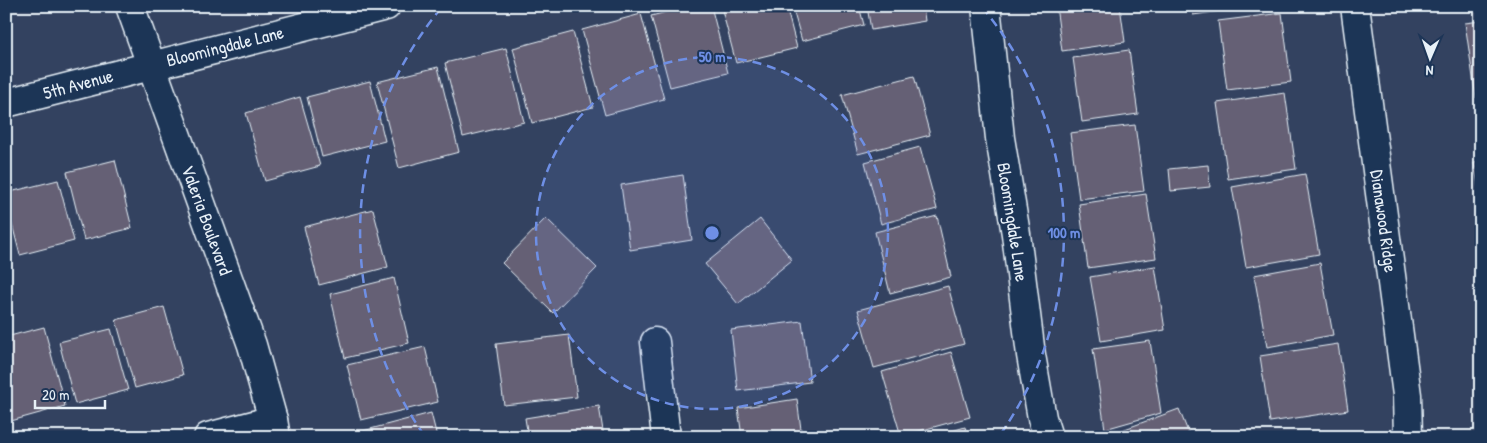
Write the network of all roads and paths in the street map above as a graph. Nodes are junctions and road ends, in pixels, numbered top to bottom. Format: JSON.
{"nodes":[{"id":1,"x":130,"y":6,"type":"edge"},
{"id":2,"x":986,"y":6,"type":"edge"},
{"id":3,"x":1355,"y":6,"type":"edge"},
{"id":4,"x":377,"y":7,"type":"edge"},
{"id":5,"x":150,"y":65,"type":"junction"},
{"id":6,"x":6,"y":103,"type":"edge"},
{"id":7,"x":654,"y":342,"type":"dead end"},
{"id":8,"x":274,"y":429,"type":"edge"},
{"id":9,"x":208,"y":437,"type":"edge"},
{"id":10,"x":666,"y":437,"type":"edge"},
{"id":11,"x":1048,"y":437,"type":"edge"},
{"id":12,"x":1408,"y":437,"type":"edge"}],
"edges":[{"from":1,"to":5,"type":"street","name":"Valeria Boulevard"},
{"from":2,"to":11,"type":"street","name":"Bloomingdale Lane"},
{"from":3,"to":12,"type":"street","name":"Dianawood Ridge"},
{"from":4,"to":5,"type":"street","name":"Bloomingdale Lane"},
{"from":5,"to":6,"type":"street","name":"5th Avenue"},
{"from":5,"to":8,"type":"street","name":"Valeria Boulevard"},
{"from":7,"to":10,"type":"street"},
{"from":8,"to":9,"type":"street"}]}
